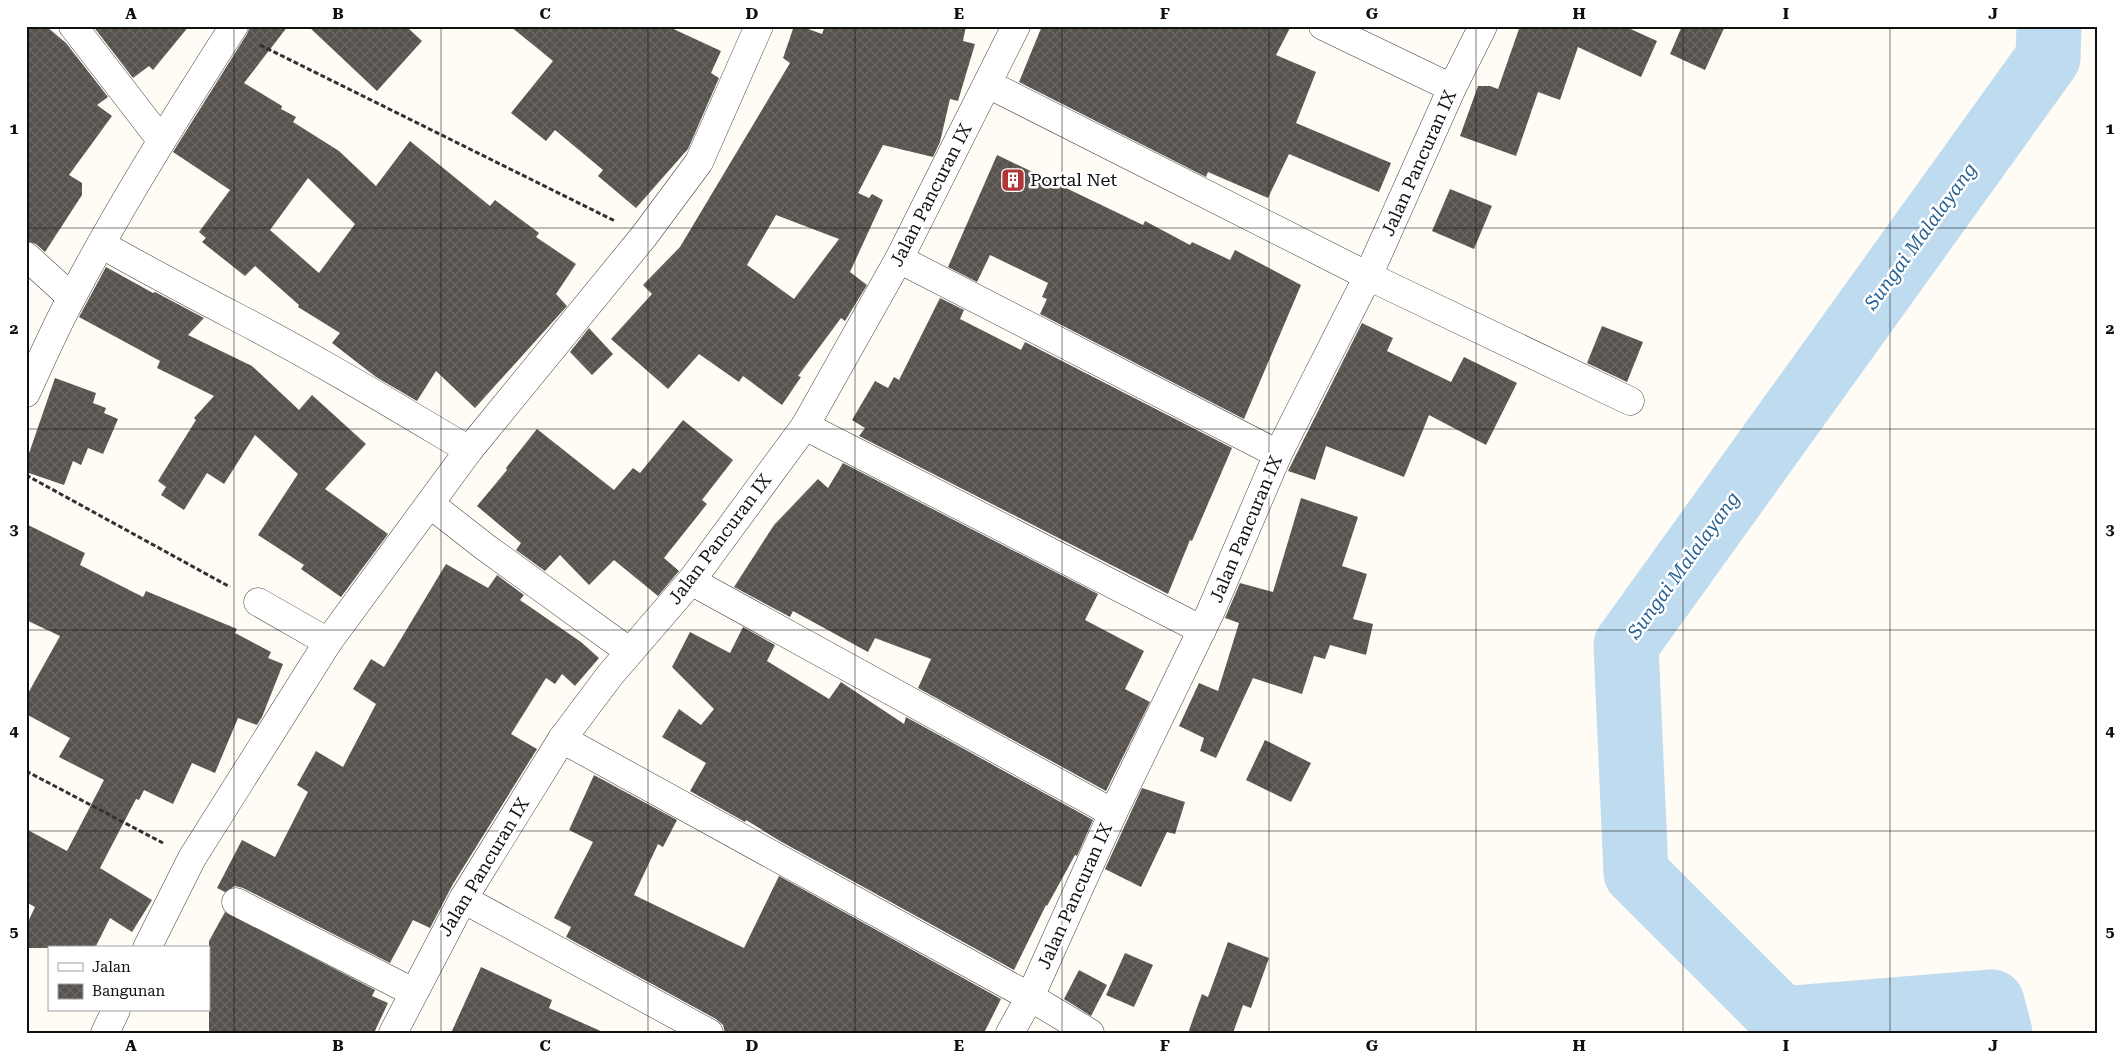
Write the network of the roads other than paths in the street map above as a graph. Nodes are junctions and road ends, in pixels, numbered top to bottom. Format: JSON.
{"nodes":[{"id":1,"x":74,"y":26,"type":"edge"},
{"id":2,"x":759,"y":26,"type":"edge"},
{"id":3,"x":1016,"y":26,"type":"edge"},
{"id":4,"x":1323,"y":26,"type":"edge"},
{"id":5,"x":1483,"y":26,"type":"edge"},
{"id":6,"x":232,"y":29,"type":"edge"},
{"id":7,"x":988,"y":84,"type":"junction"},
{"id":8,"x":1452,"y":88,"type":"junction"},
{"id":9,"x":161,"y":140,"type":"junction"},
{"id":10,"x":101,"y":244,"type":"junction"},
{"id":11,"x":26,"y":256,"type":"edge"},
{"id":12,"x":899,"y":259,"type":"junction"},
{"id":13,"x":1368,"y":276,"type":"junction"},
{"id":14,"x":71,"y":297,"type":"junction"},
{"id":15,"x":26,"y":393,"type":"edge"},
{"id":16,"x":1630,"y":401,"type":"dead end"},
{"id":17,"x":805,"y":426,"type":"junction"},
{"id":18,"x":469,"y":450,"type":"junction"},
{"id":19,"x":1278,"y":454,"type":"junction"},
{"id":20,"x":430,"y":504,"type":"junction"},
{"id":21,"x":691,"y":580,"type":"junction"},
{"id":22,"x":258,"y":602,"type":"road end"},
{"id":23,"x":1202,"y":630,"type":"junction"},
{"id":24,"x":328,"y":642,"type":"junction"},
{"id":25,"x":630,"y":652,"type":"junction"},
{"id":26,"x":562,"y":739,"type":"junction"},
{"id":27,"x":1113,"y":813,"type":"junction"},
{"id":28,"x":463,"y":898,"type":"junction"},
{"id":29,"x":236,"y":902,"type":"dead end"},
{"id":30,"x":148,"y":946,"type":"edge"},
{"id":31,"x":413,"y":992,"type":"junction"},
{"id":32,"x":1030,"y":997,"type":"junction"},
{"id":33,"x":115,"y":1012,"type":"edge"},
{"id":34,"x":105,"y":1033,"type":"edge"},
{"id":35,"x":393,"y":1033,"type":"edge"},
{"id":36,"x":709,"y":1033,"type":"edge"},
{"id":37,"x":1010,"y":1033,"type":"edge"},
{"id":38,"x":1090,"y":1033,"type":"edge"}],
"edges":[{"from":1,"to":9,"type":"street"},
{"from":2,"to":18,"type":"street"},
{"from":3,"to":7,"type":"street","name":"Jalan Pancuran IX"},
{"from":4,"to":8,"type":"street"},
{"from":5,"to":8,"type":"street","name":"Jalan Pancuran IX"},
{"from":6,"to":9,"type":"street"},
{"from":7,"to":12,"type":"street","name":"Jalan Pancuran IX"},
{"from":7,"to":13,"type":"street"},
{"from":8,"to":13,"type":"street","name":"Jalan Pancuran IX"},
{"from":9,"to":10,"type":"street"},
{"from":10,"to":14,"type":"street"},
{"from":10,"to":18,"type":"street"},
{"from":11,"to":14,"type":"street"},
{"from":12,"to":17,"type":"street","name":"Jalan Pancuran IX"},
{"from":12,"to":19,"type":"street"},
{"from":13,"to":16,"type":"street"},
{"from":13,"to":19,"type":"street","name":"Jalan Pancuran IX"},
{"from":14,"to":15,"type":"street"},
{"from":17,"to":21,"type":"street","name":"Jalan Pancuran IX"},
{"from":17,"to":23,"type":"street"},
{"from":18,"to":20,"type":"street"},
{"from":19,"to":23,"type":"street","name":"Jalan Pancuran IX"},
{"from":20,"to":24,"type":"street"},
{"from":20,"to":25,"type":"street"},
{"from":21,"to":25,"type":"street","name":"Jalan Pancuran IX"},
{"from":21,"to":27,"type":"street"},
{"from":22,"to":24,"type":"street"},
{"from":23,"to":27,"type":"street","name":"Jalan Pancuran IX"},
{"from":24,"to":30,"type":"street"},
{"from":25,"to":26,"type":"street","name":"Jalan Pancuran IX"},
{"from":26,"to":28,"type":"street","name":"Jalan Pancuran IX"},
{"from":26,"to":32,"type":"street"},
{"from":27,"to":32,"type":"street","name":"Jalan Pancuran IX"},
{"from":28,"to":31,"type":"street","name":"Jalan Pancuran IX"},
{"from":28,"to":36,"type":"street"},
{"from":29,"to":31,"type":"street"},
{"from":31,"to":35,"type":"street","name":"Jalan Pancuran IX"},
{"from":32,"to":37,"type":"street","name":"Jalan Pancuran IX"},
{"from":32,"to":38,"type":"street"},
{"from":33,"to":34,"type":"street"}]}
